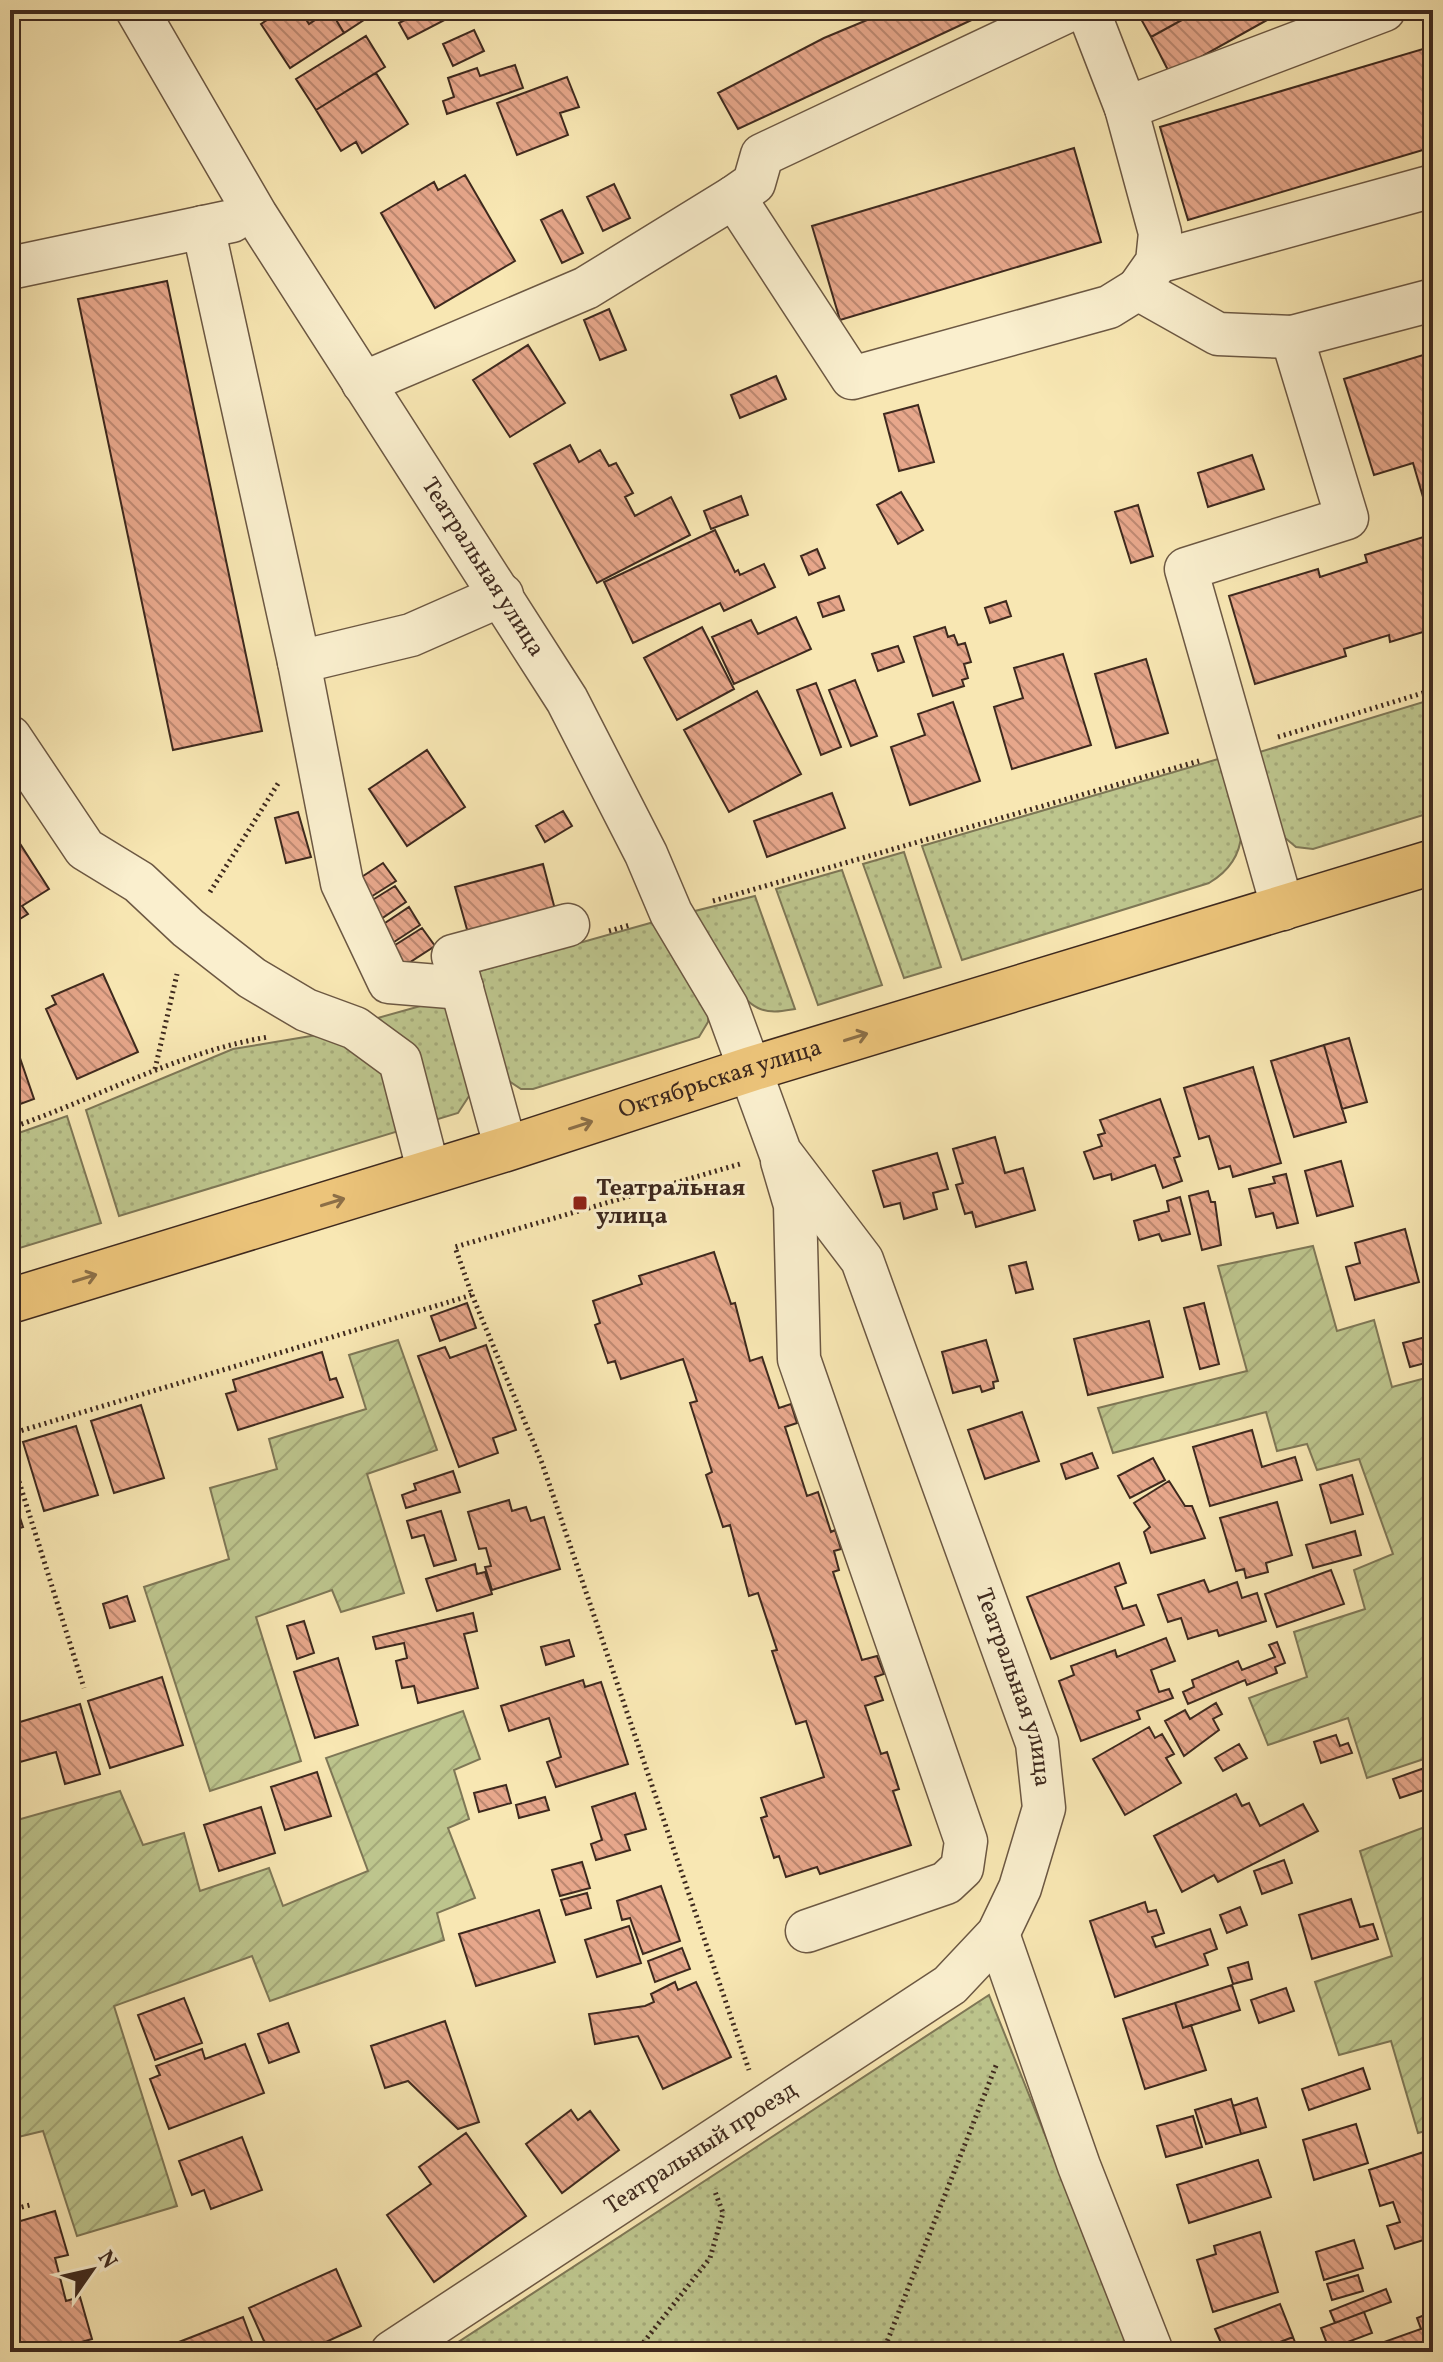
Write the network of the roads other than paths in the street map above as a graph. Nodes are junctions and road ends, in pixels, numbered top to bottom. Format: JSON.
{"nodes":[{"id":1,"x":137,"y":10,"type":"edge"},
{"id":2,"x":1070,"y":10,"type":"edge"},
{"id":3,"x":1088,"y":10,"type":"edge"},
{"id":4,"x":1384,"y":10,"type":"edge"},
{"id":5,"x":1126,"y":108,"type":"junction"},
{"id":6,"x":1433,"y":186,"type":"edge"},
{"id":7,"x":734,"y":197,"type":"junction"},
{"id":8,"x":256,"y":215,"type":"junction"},
{"id":9,"x":203,"y":227,"type":"junction"},
{"id":10,"x":10,"y":268,"type":"edge"},
{"id":11,"x":1148,"y":276,"type":"junction"},
{"id":12,"x":1433,"y":300,"type":"edge"},
{"id":13,"x":1292,"y":337,"type":"junction"},
{"id":14,"x":363,"y":383,"type":"junction"},
{"id":15,"x":502,"y":595,"type":"junction"},
{"id":16,"x":299,"y":662,"type":"junction"},
{"id":17,"x":10,"y":737,"type":"edge"},
{"id":18,"x":1433,"y":862,"type":"edge"},
{"id":19,"x":1283,"y":909,"type":"junction"},
{"id":20,"x":582,"y":930,"type":"road end"},
{"id":21,"x":462,"y":988,"type":"junction"},
{"id":22,"x":751,"y":1069,"type":"junction"},
{"id":23,"x":506,"y":1149,"type":"junction"},
{"id":24,"x":780,"y":1152,"type":"junction"},
{"id":25,"x":429,"y":1173,"type":"junction"},
{"id":26,"x":10,"y":1301,"type":"edge"},
{"id":27,"x":807,"y":1931,"type":"dead end"},
{"id":28,"x":998,"y":1934,"type":"junction"},
{"id":29,"x":392,"y":2352,"type":"edge"},
{"id":30,"x":1152,"y":2352,"type":"edge"}],
"edges":[{"from":1,"to":8,"type":"street","name":"Театральная улица"},
{"from":2,"to":7,"type":"street"},
{"from":3,"to":5,"type":"street"},
{"from":4,"to":5,"type":"street"},
{"from":5,"to":11,"type":"street"},
{"from":6,"to":11,"type":"street"},
{"from":7,"to":11,"type":"street"},
{"from":7,"to":14,"type":"street"},
{"from":8,"to":9,"type":"street"},
{"from":8,"to":14,"type":"street","name":"Театральная улица"},
{"from":9,"to":10,"type":"street"},
{"from":9,"to":16,"type":"street"},
{"from":11,"to":13,"type":"street"},
{"from":12,"to":13,"type":"street"},
{"from":13,"to":19,"type":"street"},
{"from":14,"to":15,"type":"street","name":"Театральная улица"},
{"from":15,"to":16,"type":"street"},
{"from":15,"to":22,"type":"street","name":"Театральная улица"},
{"from":16,"to":21,"type":"street"},
{"from":17,"to":25,"type":"street"},
{"from":18,"to":19,"type":"main road","name":"Октябрьская улица"},
{"from":22,"to":19,"type":"main road","name":"Октябрьская улица","one_way":true},
{"from":20,"to":21,"type":"street"},
{"from":21,"to":23,"type":"street"},
{"from":23,"to":22,"type":"main road","name":"Октябрьская улица","one_way":true},
{"from":22,"to":24,"type":"street","name":"Театральная улица"},
{"from":23,"to":25,"type":"main road","name":"Октябрьская улица"},
{"from":24,"to":27,"type":"street"},
{"from":24,"to":28,"type":"street","name":"Театральная улица"},
{"from":26,"to":25,"type":"main road","name":"Октябрьская улица","one_way":true},
{"from":28,"to":29,"type":"street","name":"Театральный проезд"},
{"from":28,"to":30,"type":"street"}]}
